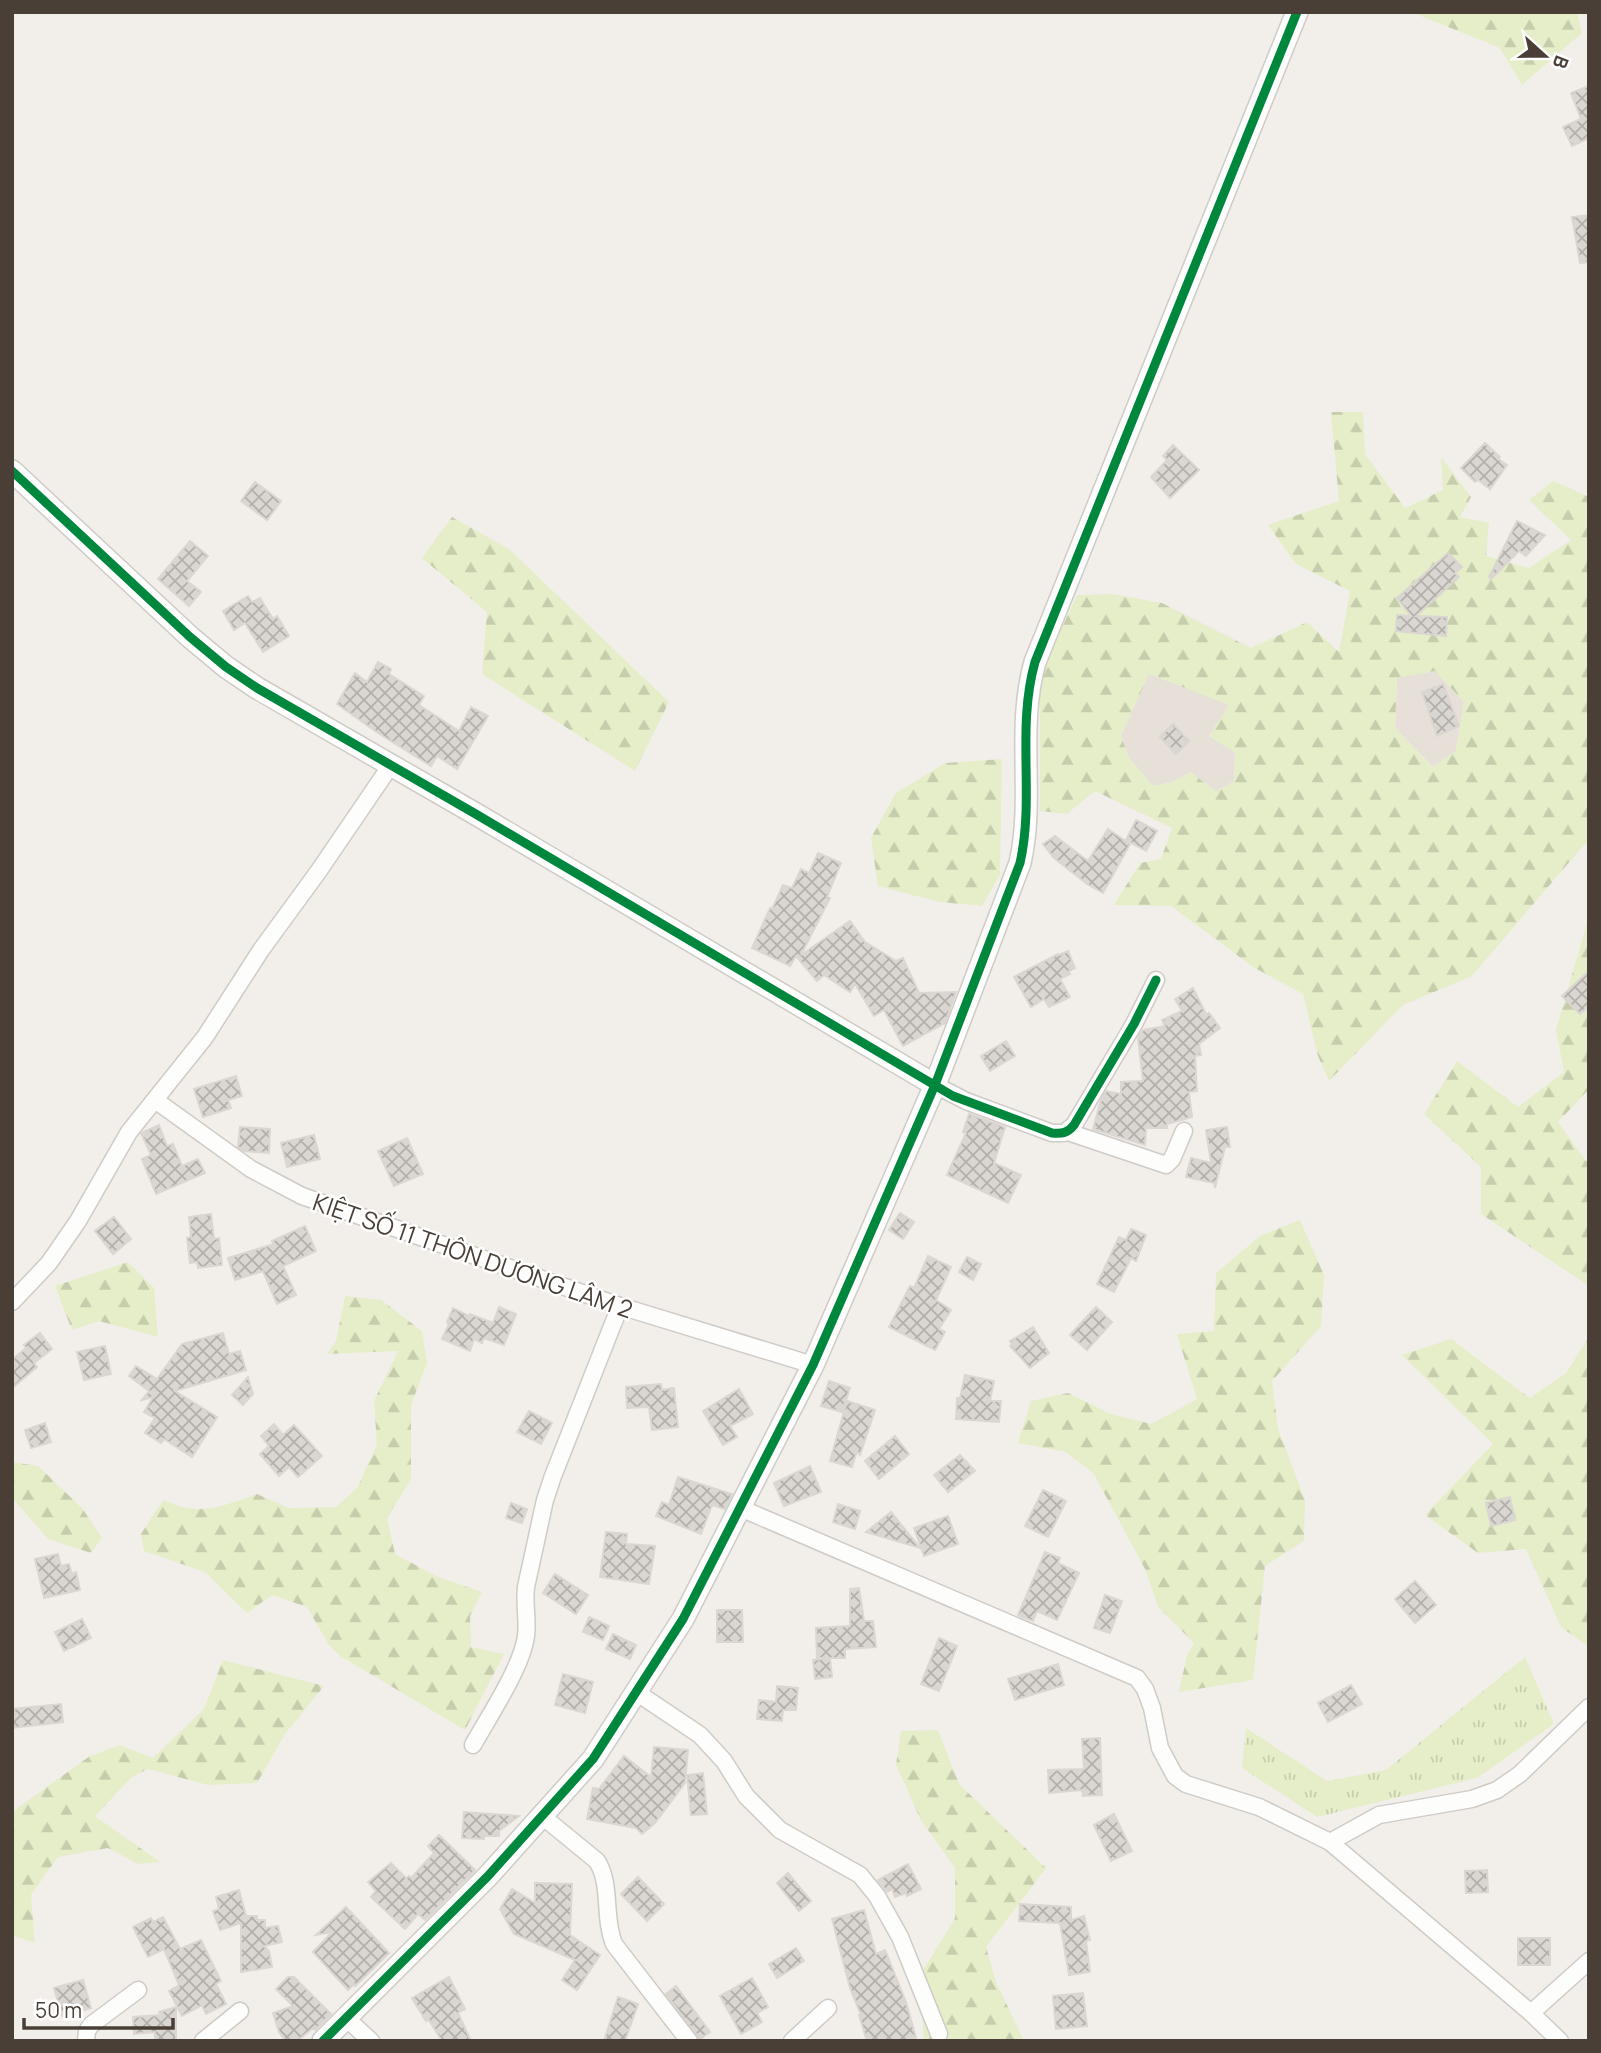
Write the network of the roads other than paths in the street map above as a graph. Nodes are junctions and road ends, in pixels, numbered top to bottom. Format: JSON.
{"nodes":[{"id":1,"x":1297,"y":12,"type":"edge"},
{"id":2,"x":12,"y":471,"type":"edge"},
{"id":3,"x":391,"y":765,"type":"junction"},
{"id":4,"x":1156,"y":980,"type":"dead end"},
{"id":5,"x":935,"y":1085,"type":"junction"},
{"id":6,"x":155,"y":1100,"type":"junction"},
{"id":7,"x":1184,"y":1131,"type":"dead end"},
{"id":8,"x":1068,"y":1132,"type":"junction"},
{"id":9,"x":12,"y":1302,"type":"edge"},
{"id":10,"x":620,"y":1306,"type":"junction"},
{"id":11,"x":813,"y":1365,"type":"junction"},
{"id":12,"x":740,"y":1508,"type":"junction"},
{"id":13,"x":636,"y":1692,"type":"junction"},
{"id":14,"x":1589,"y":1707,"type":"edge"},
{"id":15,"x":473,"y":1745,"type":"dead end"},
{"id":16,"x":542,"y":1816,"type":"junction"},
{"id":17,"x":1330,"y":1842,"type":"junction"},
{"id":18,"x":1589,"y":1961,"type":"edge"},
{"id":19,"x":138,"y":1990,"type":"dead end"},
{"id":20,"x":828,"y":2008,"type":"dead end"},
{"id":21,"x":240,"y":2011,"type":"dead end"},
{"id":22,"x":1531,"y":2012,"type":"junction"},
{"id":23,"x":346,"y":2018,"type":"junction"},
{"id":24,"x":939,"y":2034,"type":"dead end"},
{"id":25,"x":86,"y":2041,"type":"edge"},
{"id":26,"x":203,"y":2041,"type":"edge"},
{"id":27,"x":323,"y":2041,"type":"edge"},
{"id":28,"x":371,"y":2041,"type":"edge"},
{"id":29,"x":689,"y":2041,"type":"edge"},
{"id":30,"x":792,"y":2041,"type":"edge"},
{"id":31,"x":1560,"y":2041,"type":"edge"}],
"edges":[{"from":1,"to":5,"type":"street"},
{"from":2,"to":3,"type":"street"},
{"from":3,"to":5,"type":"street"},
{"from":3,"to":6,"type":"street"},
{"from":4,"to":8,"type":"street"},
{"from":5,"to":8,"type":"street"},
{"from":5,"to":11,"type":"street"},
{"from":6,"to":9,"type":"street"},
{"from":6,"to":10,"type":"street","name":"KIỆT SỐ 11 THÔN DƯƠNG LÂM 2"},
{"from":7,"to":8,"type":"street"},
{"from":10,"to":11,"type":"street","name":"KIỆT SỐ 11 THÔN DƯƠNG LÂM 2"},
{"from":10,"to":15,"type":"street"},
{"from":11,"to":12,"type":"street"},
{"from":12,"to":13,"type":"street"},
{"from":12,"to":17,"type":"street"},
{"from":13,"to":16,"type":"street"},
{"from":13,"to":24,"type":"street"},
{"from":14,"to":17,"type":"street"},
{"from":16,"to":23,"type":"street"},
{"from":16,"to":29,"type":"street"},
{"from":17,"to":22,"type":"street"},
{"from":18,"to":22,"type":"street"},
{"from":19,"to":25,"type":"street"},
{"from":20,"to":30,"type":"street"},
{"from":21,"to":26,"type":"street"},
{"from":22,"to":31,"type":"street"},
{"from":23,"to":27,"type":"street"},
{"from":23,"to":28,"type":"street"}]}
